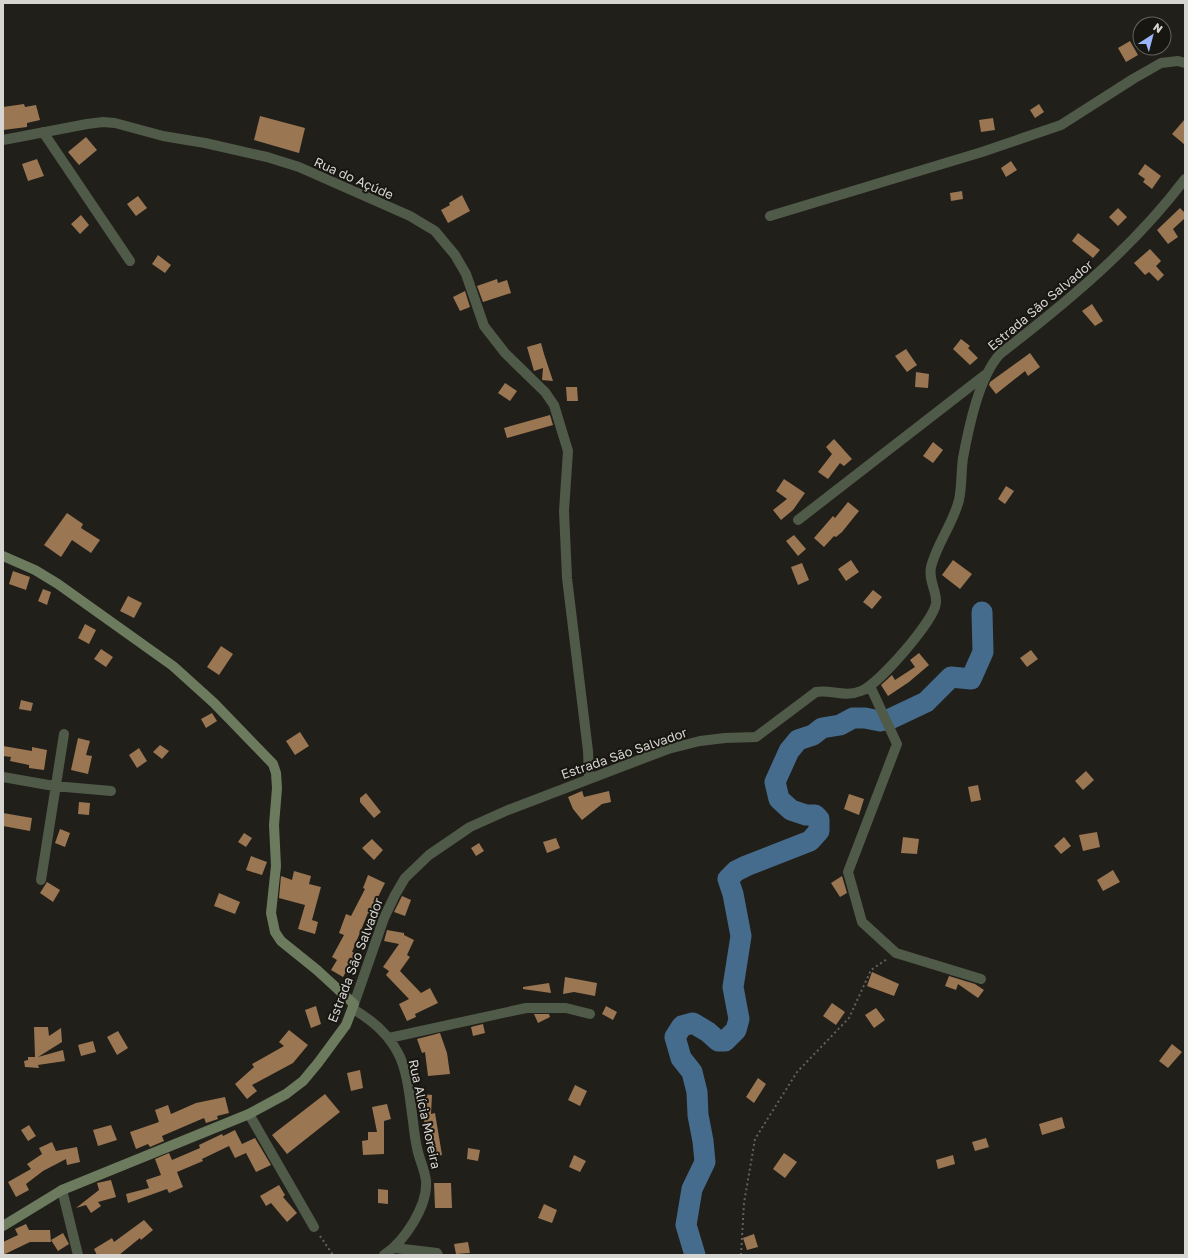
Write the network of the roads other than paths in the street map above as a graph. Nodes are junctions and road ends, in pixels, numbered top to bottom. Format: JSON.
{"nodes":[{"id":1,"x":1185,"y":63,"type":"edge"},
{"id":2,"x":43,"y":132,"type":"junction"},
{"id":3,"x":3,"y":140,"type":"edge"},
{"id":4,"x":1185,"y":179,"type":"edge"},
{"id":5,"x":770,"y":216,"type":"dead end"},
{"id":6,"x":130,"y":261,"type":"dead end"},
{"id":7,"x":985,"y":375,"type":"junction"},
{"id":8,"x":798,"y":520,"type":"dead end"},
{"id":9,"x":3,"y":556,"type":"edge"},
{"id":10,"x":870,"y":686,"type":"junction"},
{"id":11,"x":64,"y":734,"type":"dead end"},
{"id":12,"x":3,"y":777,"type":"edge"},
{"id":13,"x":589,"y":779,"type":"junction"},
{"id":14,"x":54,"y":786,"type":"junction"},
{"id":15,"x":111,"y":791,"type":"dead end"},
{"id":16,"x":41,"y":880,"type":"dead end"},
{"id":17,"x":981,"y":980,"type":"dead end"},
{"id":18,"x":354,"y":1006,"type":"junction"},
{"id":19,"x":590,"y":1014,"type":"dead end"},
{"id":20,"x":389,"y":1038,"type":"junction"},
{"id":21,"x":250,"y":1114,"type":"junction"},
{"id":22,"x":62,"y":1190,"type":"junction"},
{"id":23,"x":3,"y":1226,"type":"edge"},
{"id":24,"x":314,"y":1226,"type":"road end"},
{"id":25,"x":395,"y":1248,"type":"junction"},
{"id":26,"x":78,"y":1255,"type":"edge"},
{"id":27,"x":384,"y":1255,"type":"edge"},
{"id":28,"x":438,"y":1255,"type":"edge"}],
"edges":[{"from":1,"to":5,"type":"street"},
{"from":2,"to":3,"type":"street","name":"Rua do Açúde"},
{"from":2,"to":6,"type":"street"},
{"from":2,"to":13,"type":"street","name":"Rua do Açúde"},
{"from":4,"to":7,"type":"street","name":"Estrada São Salvador"},
{"from":7,"to":8,"type":"street"},
{"from":7,"to":10,"type":"street","name":"Estrada São Salvador"},
{"from":9,"to":18,"type":"street"},
{"from":10,"to":13,"type":"street","name":"Estrada São Salvador"},
{"from":10,"to":17,"type":"street"},
{"from":11,"to":14,"type":"street"},
{"from":12,"to":14,"type":"street"},
{"from":13,"to":18,"type":"street","name":"Estrada São Salvador"},
{"from":14,"to":15,"type":"street"},
{"from":14,"to":16,"type":"street"},
{"from":18,"to":20,"type":"street","name":"Rua Alícia Moreira"},
{"from":18,"to":21,"type":"street","name":"Estrada São Salvador"},
{"from":19,"to":20,"type":"street"},
{"from":20,"to":25,"type":"street","name":"Rua Alícia Moreira"},
{"from":21,"to":22,"type":"street","name":"Estrada São Salvador"},
{"from":21,"to":24,"type":"street"},
{"from":22,"to":23,"type":"street","name":"Estrada São Salvador"},
{"from":22,"to":26,"type":"street"},
{"from":25,"to":27,"type":"street","name":"Rua Alícia Moreira"},
{"from":25,"to":28,"type":"street"}]}
